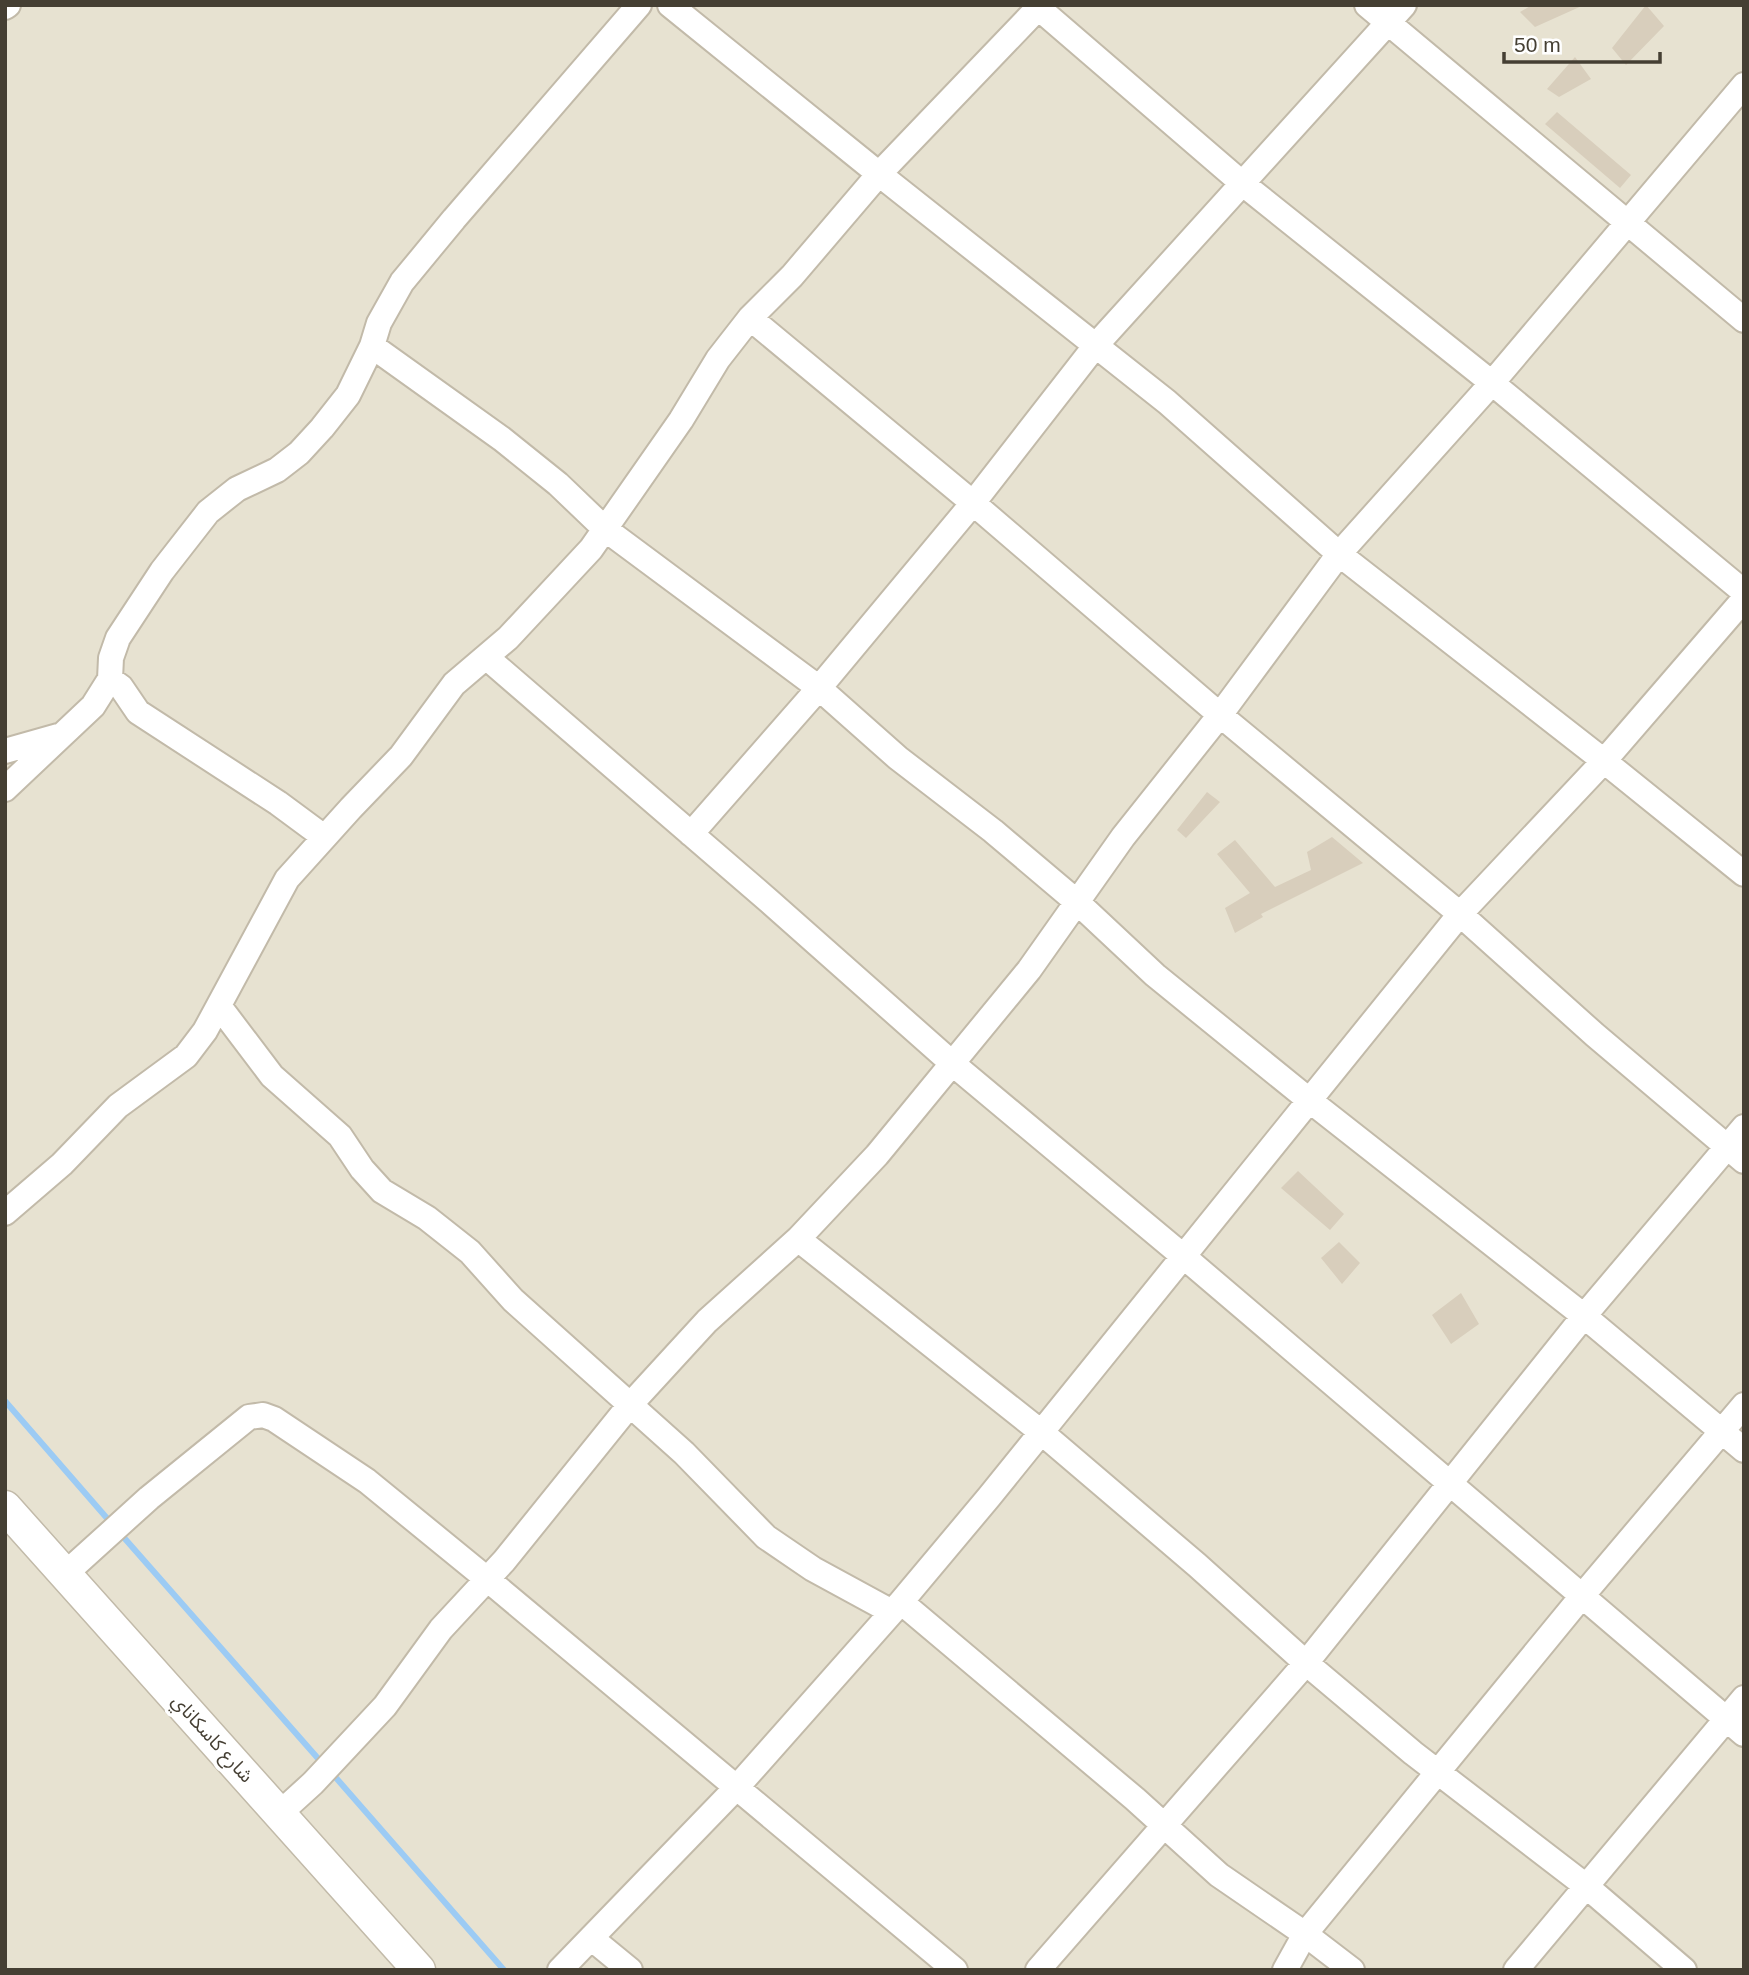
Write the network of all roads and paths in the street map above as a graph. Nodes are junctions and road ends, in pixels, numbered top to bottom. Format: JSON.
{"nodes":[{"id":1,"x":639,"y":5,"type":"edge"},
{"id":2,"x":670,"y":5,"type":"edge"},
{"id":3,"x":1367,"y":5,"type":"edge"},
{"id":4,"x":1038,"y":6,"type":"edge"},
{"id":5,"x":1396,"y":14,"type":"edge"},
{"id":6,"x":1744,"y":85,"type":"edge"},
{"id":7,"x":879,"y":174,"type":"junction"},
{"id":8,"x":1243,"y":184,"type":"junction"},
{"id":9,"x":1627,"y":224,"type":"junction"},
{"id":10,"x":750,"y":318,"type":"junction"},
{"id":11,"x":1744,"y":320,"type":"edge"},
{"id":12,"x":1096,"y":345,"type":"junction"},
{"id":13,"x":372,"y":346,"type":"junction"},
{"id":14,"x":1492,"y":383,"type":"junction"},
{"id":15,"x":973,"y":503,"type":"junction"},
{"id":16,"x":606,"y":529,"type":"junction"},
{"id":17,"x":1339,"y":554,"type":"junction"},
{"id":18,"x":1744,"y":592,"type":"edge"},
{"id":19,"x":1744,"y":599,"type":"edge"},
{"id":20,"x":486,"y":657,"type":"junction"},
{"id":21,"x":110,"y":679,"type":"junction"},
{"id":22,"x":819,"y":688,"type":"junction"},
{"id":23,"x":93,"y":706,"type":"junction"},
{"id":24,"x":138,"y":712,"type":"junction"},
{"id":25,"x":1220,"y":715,"type":"junction"},
{"id":26,"x":63,"y":735,"type":"junction"},
{"id":27,"x":5,"y":751,"type":"edge"},
{"id":28,"x":1604,"y":761,"type":"junction"},
{"id":29,"x":5,"y":789,"type":"edge"},
{"id":30,"x":691,"y":834,"type":"junction"},
{"id":31,"x":324,"y":837,"type":"junction"},
{"id":32,"x":1744,"y":874,"type":"edge"},
{"id":33,"x":1077,"y":902,"type":"junction"},
{"id":34,"x":1460,"y":914,"type":"junction"},
{"id":35,"x":219,"y":1006,"type":"junction"},
{"id":36,"x":953,"y":1064,"type":"junction"},
{"id":37,"x":1309,"y":1100,"type":"junction"},
{"id":38,"x":1744,"y":1127,"type":"edge"},
{"id":39,"x":1735,"y":1154,"type":"edge"},
{"id":40,"x":5,"y":1213,"type":"edge"},
{"id":41,"x":799,"y":1239,"type":"junction"},
{"id":42,"x":1183,"y":1256,"type":"junction"},
{"id":43,"x":1584,"y":1317,"type":"junction"},
{"id":44,"x":1744,"y":1405,"type":"edge"},
{"id":45,"x":629,"y":1406,"type":"junction"},
{"id":46,"x":1041,"y":1432,"type":"junction"},
{"id":47,"x":1721,"y":1432,"type":"junction"},
{"id":48,"x":1744,"y":1450,"type":"edge"},
{"id":49,"x":1450,"y":1485,"type":"junction"},
{"id":50,"x":5,"y":1507,"type":"edge"},
{"id":51,"x":65,"y":1574,"type":"junction"},
{"id":52,"x":487,"y":1579,"type":"junction"},
{"id":53,"x":1582,"y":1596,"type":"junction"},
{"id":54,"x":896,"y":1607,"type":"junction"},
{"id":55,"x":1306,"y":1663,"type":"junction"},
{"id":56,"x":1744,"y":1698,"type":"edge"},
{"id":57,"x":1735,"y":1727,"type":"edge"},
{"id":58,"x":1439,"y":1773,"type":"junction"},
{"id":59,"x":737,"y":1787,"type":"junction"},
{"id":60,"x":280,"y":1813,"type":"junction"},
{"id":61,"x":1164,"y":1826,"type":"junction"},
{"id":62,"x":1586,"y":1886,"type":"junction"},
{"id":63,"x":1305,"y":1934,"type":"junction"},
{"id":64,"x":591,"y":1938,"type":"junction"},
{"id":65,"x":409,"y":1966,"type":"edge"},
{"id":66,"x":560,"y":1970,"type":"edge"},
{"id":67,"x":630,"y":1970,"type":"edge"},
{"id":68,"x":954,"y":1970,"type":"edge"},
{"id":69,"x":1038,"y":1970,"type":"edge"},
{"id":70,"x":1285,"y":1970,"type":"edge"},
{"id":71,"x":1352,"y":1970,"type":"edge"},
{"id":72,"x":1516,"y":1970,"type":"edge"},
{"id":73,"x":1684,"y":1970,"type":"edge"}],
"edges":[{"from":1,"to":13,"type":"street"},
{"from":2,"to":7,"type":"street"},
{"from":3,"to":5,"type":"street"},
{"from":4,"to":7,"type":"street"},
{"from":4,"to":8,"type":"street"},
{"from":5,"to":8,"type":"street"},
{"from":5,"to":9,"type":"street"},
{"from":6,"to":9,"type":"street"},
{"from":7,"to":10,"type":"street"},
{"from":7,"to":12,"type":"street"},
{"from":8,"to":12,"type":"street"},
{"from":8,"to":14,"type":"street"},
{"from":9,"to":11,"type":"street"},
{"from":9,"to":14,"type":"street"},
{"from":10,"to":15,"type":"street"},
{"from":10,"to":16,"type":"street"},
{"from":12,"to":15,"type":"street"},
{"from":12,"to":17,"type":"street"},
{"from":13,"to":16,"type":"street"},
{"from":13,"to":21,"type":"street"},
{"from":14,"to":17,"type":"street"},
{"from":14,"to":18,"type":"street"},
{"from":15,"to":22,"type":"street"},
{"from":15,"to":25,"type":"street"},
{"from":16,"to":20,"type":"street"},
{"from":16,"to":22,"type":"street"},
{"from":17,"to":25,"type":"street"},
{"from":17,"to":28,"type":"street"},
{"from":19,"to":28,"type":"street"},
{"from":20,"to":30,"type":"street"},
{"from":20,"to":31,"type":"street"},
{"from":21,"to":23,"type":"street"},
{"from":21,"to":24,"type":"street"},
{"from":22,"to":30,"type":"street"},
{"from":22,"to":33,"type":"street"},
{"from":23,"to":24,"type":"street"},
{"from":23,"to":26,"type":"street"},
{"from":24,"to":31,"type":"street"},
{"from":25,"to":33,"type":"street"},
{"from":25,"to":34,"type":"street"},
{"from":26,"to":27,"type":"street"},
{"from":26,"to":29,"type":"street"},
{"from":28,"to":32,"type":"street"},
{"from":28,"to":34,"type":"street"},
{"from":30,"to":36,"type":"street"},
{"from":31,"to":35,"type":"street"},
{"from":33,"to":36,"type":"street"},
{"from":33,"to":37,"type":"street"},
{"from":34,"to":37,"type":"street"},
{"from":34,"to":39,"type":"street"},
{"from":35,"to":40,"type":"street"},
{"from":35,"to":45,"type":"street"},
{"from":36,"to":41,"type":"street"},
{"from":36,"to":42,"type":"street"},
{"from":37,"to":42,"type":"street"},
{"from":37,"to":43,"type":"street"},
{"from":38,"to":39,"type":"street"},
{"from":39,"to":43,"type":"street"},
{"from":41,"to":45,"type":"street"},
{"from":41,"to":46,"type":"street"},
{"from":42,"to":46,"type":"street"},
{"from":42,"to":49,"type":"street"},
{"from":43,"to":47,"type":"street"},
{"from":43,"to":49,"type":"street"},
{"from":44,"to":47,"type":"street"},
{"from":45,"to":52,"type":"street"},
{"from":45,"to":54,"type":"street"},
{"from":46,"to":54,"type":"street"},
{"from":46,"to":55,"type":"street"},
{"from":47,"to":48,"type":"street"},
{"from":47,"to":53,"type":"street"},
{"from":49,"to":53,"type":"street"},
{"from":49,"to":55,"type":"street"},
{"from":50,"to":51,"type":"street","name":"شارع كاسكاناي"},
{"from":51,"to":52,"type":"street"},
{"from":51,"to":60,"type":"street","name":"شارع كاسكاناي"},
{"from":52,"to":59,"type":"street"},
{"from":52,"to":60,"type":"street"},
{"from":53,"to":57,"type":"street"},
{"from":53,"to":58,"type":"street"},
{"from":54,"to":59,"type":"street"},
{"from":54,"to":61,"type":"street"},
{"from":55,"to":58,"type":"street"},
{"from":55,"to":61,"type":"street"},
{"from":56,"to":57,"type":"street"},
{"from":57,"to":62,"type":"street"},
{"from":58,"to":62,"type":"street"},
{"from":58,"to":63,"type":"street"},
{"from":59,"to":64,"type":"street"},
{"from":59,"to":68,"type":"street"},
{"from":60,"to":65,"type":"street","name":"شارع كاسكاناي"},
{"from":61,"to":63,"type":"street"},
{"from":61,"to":69,"type":"street"},
{"from":62,"to":72,"type":"street"},
{"from":62,"to":73,"type":"street"},
{"from":63,"to":70,"type":"street"},
{"from":63,"to":71,"type":"street"},
{"from":64,"to":66,"type":"street"},
{"from":64,"to":67,"type":"street"}]}
